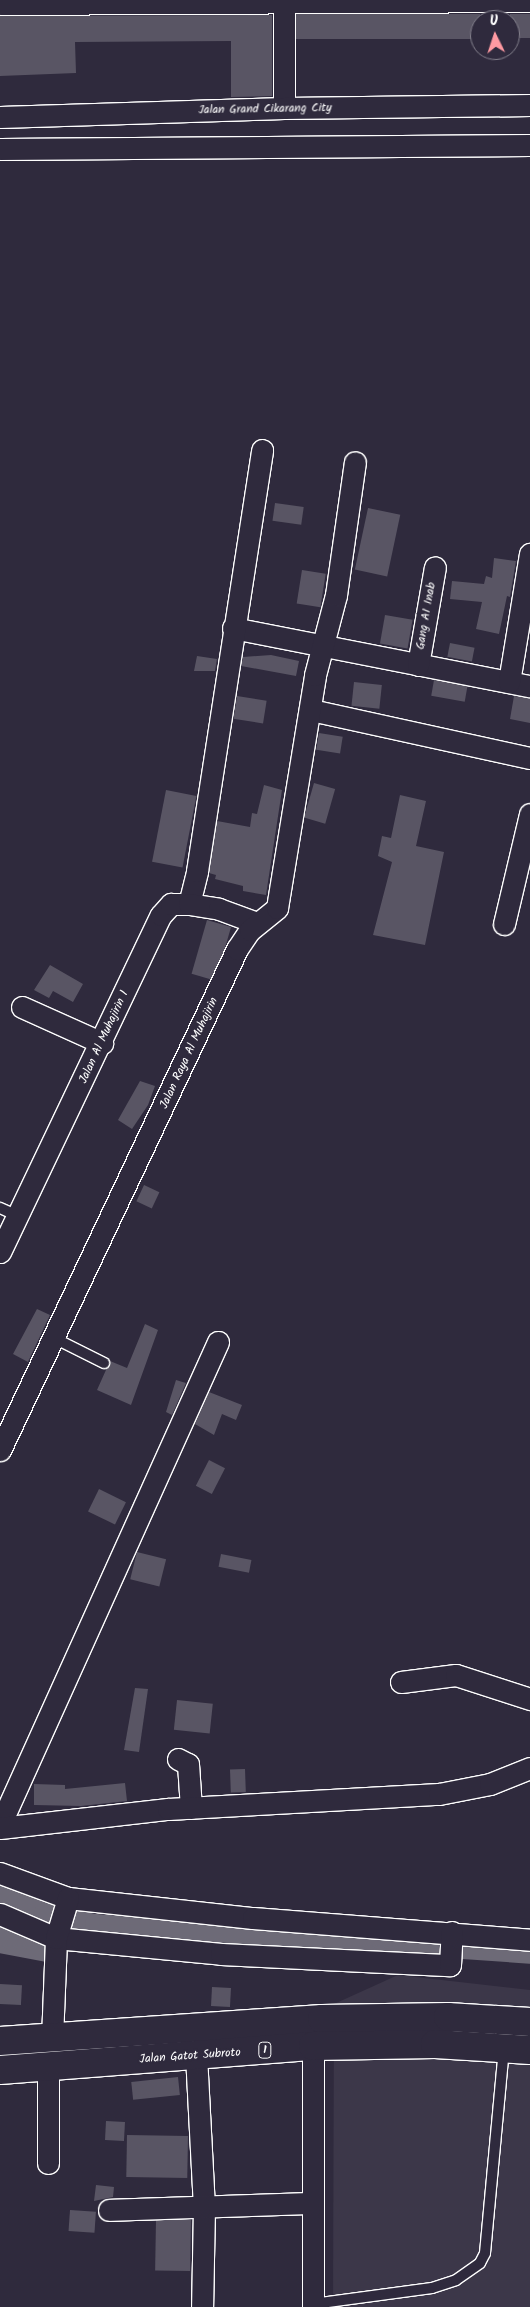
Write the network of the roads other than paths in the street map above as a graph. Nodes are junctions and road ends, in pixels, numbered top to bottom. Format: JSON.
{"nodes":[{"id":1,"x":371,"y":1,"type":"edge"},
{"id":2,"x":446,"y":1,"type":"edge"},
{"id":3,"x":530,"y":1,"type":"edge"},
{"id":4,"x":142,"y":2,"type":"edge"},
{"id":5,"x":218,"y":2,"type":"edge"},
{"id":6,"x":290,"y":2,"type":"edge"},
{"id":7,"x":65,"y":3,"type":"edge"},
{"id":8,"x":0,"y":4,"type":"edge"},
{"id":9,"x":530,"y":105,"type":"edge"},
{"id":10,"x":284,"y":108,"type":"junction"},
{"id":11,"x":0,"y":116,"type":"edge"},
{"id":12,"x":530,"y":145,"type":"edge"},
{"id":13,"x":0,"y":150,"type":"edge"},
{"id":14,"x":262,"y":450,"type":"dead end"},
{"id":15,"x":355,"y":462,"type":"dead end"},
{"id":16,"x":530,"y":554,"type":"edge"},
{"id":17,"x":435,"y":566,"type":"dead end"},
{"id":18,"x":233,"y":628,"type":"junction"},
{"id":19,"x":323,"y":646,"type":"junction"},
{"id":20,"x":418,"y":665,"type":"junction"},
{"id":21,"x":520,"y":684,"type":"edge"},
{"id":22,"x":311,"y":710,"type":"junction"},
{"id":23,"x":530,"y":758,"type":"edge"},
{"id":24,"x":530,"y":814,"type":"edge"},
{"id":25,"x":189,"y":904,"type":"junction"},
{"id":26,"x":257,"y":923,"type":"junction"},
{"id":27,"x":504,"y":924,"type":"dead end"},
{"id":28,"x":22,"y":1007,"type":"dead end"},
{"id":29,"x":102,"y":1043,"type":"junction"},
{"id":30,"x":9,"y":1212,"type":"edge"},
{"id":31,"x":0,"y":1252,"type":"edge"},
{"id":32,"x":54,"y":1338,"type":"junction"},
{"id":33,"x":218,"y":1342,"type":"dead end"},
{"id":34,"x":104,"y":1362,"type":"dead end"},
{"id":35,"x":0,"y":1450,"type":"edge"},
{"id":36,"x":401,"y":1682,"type":"dead end"},
{"id":37,"x":530,"y":1699,"type":"edge"},
{"id":38,"x":178,"y":1759,"type":"dead end"},
{"id":39,"x":530,"y":1768,"type":"edge"},
{"id":40,"x":191,"y":1808,"type":"junction"},
{"id":41,"x":0,"y":1827,"type":"edge"},
{"id":42,"x":0,"y":1873,"type":"edge"},
{"id":43,"x":66,"y":1904,"type":"junction"},
{"id":44,"x":0,"y":1914,"type":"edge"},
{"id":45,"x":57,"y":1935,"type":"junction"},
{"id":46,"x":451,"y":1935,"type":"junction"},
{"id":47,"x":530,"y":1940,"type":"edge"},
{"id":48,"x":530,"y":2022,"type":"edge"},
{"id":49,"x":52,"y":2039,"type":"junction"},
{"id":50,"x":0,"y":2042,"type":"edge"},
{"id":51,"x":314,"y":2046,"type":"junction"},
{"id":52,"x":517,"y":2048,"type":"edge"},
{"id":53,"x":196,"y":2055,"type":"junction"},
{"id":54,"x":48,"y":2067,"type":"junction"},
{"id":55,"x":0,"y":2070,"type":"edge"},
{"id":56,"x":48,"y":2163,"type":"dead end"},
{"id":57,"x":313,"y":2203,"type":"junction"},
{"id":58,"x":204,"y":2207,"type":"junction"},
{"id":59,"x":109,"y":2210,"type":"dead end"},
{"id":60,"x":313,"y":2306,"type":"edge"},
{"id":61,"x":202,"y":2307,"type":"edge"}],
"edges":[{"from":1,"to":2,"type":"street"},
{"from":1,"to":6,"type":"street"},
{"from":2,"to":3,"type":"street"},
{"from":4,"to":5,"type":"street"},
{"from":4,"to":7,"type":"street"},
{"from":5,"to":6,"type":"street"},
{"from":6,"to":10,"type":"street"},
{"from":7,"to":8,"type":"street"},
{"from":9,"to":10,"type":"street","name":"Jalan Grand Cikarang City"},
{"from":10,"to":11,"type":"street","name":"Jalan Grand Cikarang City"},
{"from":12,"to":13,"type":"street"},
{"from":14,"to":18,"type":"street"},
{"from":15,"to":19,"type":"street","name":"Jalan Raya Al Muhajirin"},
{"from":16,"to":21,"type":"street"},
{"from":17,"to":20,"type":"street","name":"Gang AI Inab"},
{"from":18,"to":19,"type":"street"},
{"from":18,"to":25,"type":"street"},
{"from":19,"to":20,"type":"street"},
{"from":19,"to":22,"type":"street","name":"Jalan Raya Al Muhajirin"},
{"from":20,"to":21,"type":"street"},
{"from":22,"to":23,"type":"street"},
{"from":22,"to":26,"type":"street","name":"Jalan Raya Al Muhajirin"},
{"from":24,"to":27,"type":"street"},
{"from":25,"to":26,"type":"street","name":"Jalan Al Muhajirin 1"},
{"from":25,"to":29,"type":"street","name":"Jalan Al Muhajirin 1"},
{"from":26,"to":32,"type":"street","name":"Jalan Raya Al Muhajirin"},
{"from":28,"to":29,"type":"street"},
{"from":29,"to":30,"type":"street","name":"Jalan Al Muhajirin 1"},
{"from":30,"to":31,"type":"street","name":"Jalan Al Muhajirin 1"},
{"from":32,"to":34,"type":"lane"},
{"from":32,"to":35,"type":"street","name":"Jalan Raya Al Muhajirin"},
{"from":33,"to":41,"type":"street"},
{"from":36,"to":37,"type":"street"},
{"from":38,"to":40,"type":"street"},
{"from":39,"to":40,"type":"street"},
{"from":40,"to":41,"type":"street"},
{"from":42,"to":43,"type":"street"},
{"from":43,"to":45,"type":"street"},
{"from":43,"to":46,"type":"street"},
{"from":44,"to":45,"type":"street"},
{"from":45,"to":46,"type":"street"},
{"from":45,"to":49,"type":"street"},
{"from":46,"to":47,"type":"street"},
{"from":48,"to":49,"type":"highway","number":"1"},
{"from":49,"to":50,"type":"highway","number":"1"},
{"from":51,"to":52,"type":"highway","name":"Jalan Gatot Subroto","number":"1"},
{"from":51,"to":53,"type":"highway","name":"Jalan Gatot Subroto","number":"1"},
{"from":51,"to":57,"type":"street"},
{"from":52,"to":60,"type":"lane"},
{"from":53,"to":54,"type":"highway","name":"Jalan Gatot Subroto","number":"1"},
{"from":53,"to":58,"type":"street"},
{"from":54,"to":55,"type":"highway","name":"Jalan Gatot Subroto","number":"1"},
{"from":54,"to":56,"type":"street"},
{"from":57,"to":58,"type":"street"},
{"from":57,"to":60,"type":"street"},
{"from":58,"to":59,"type":"street"},
{"from":58,"to":61,"type":"street"}]}
